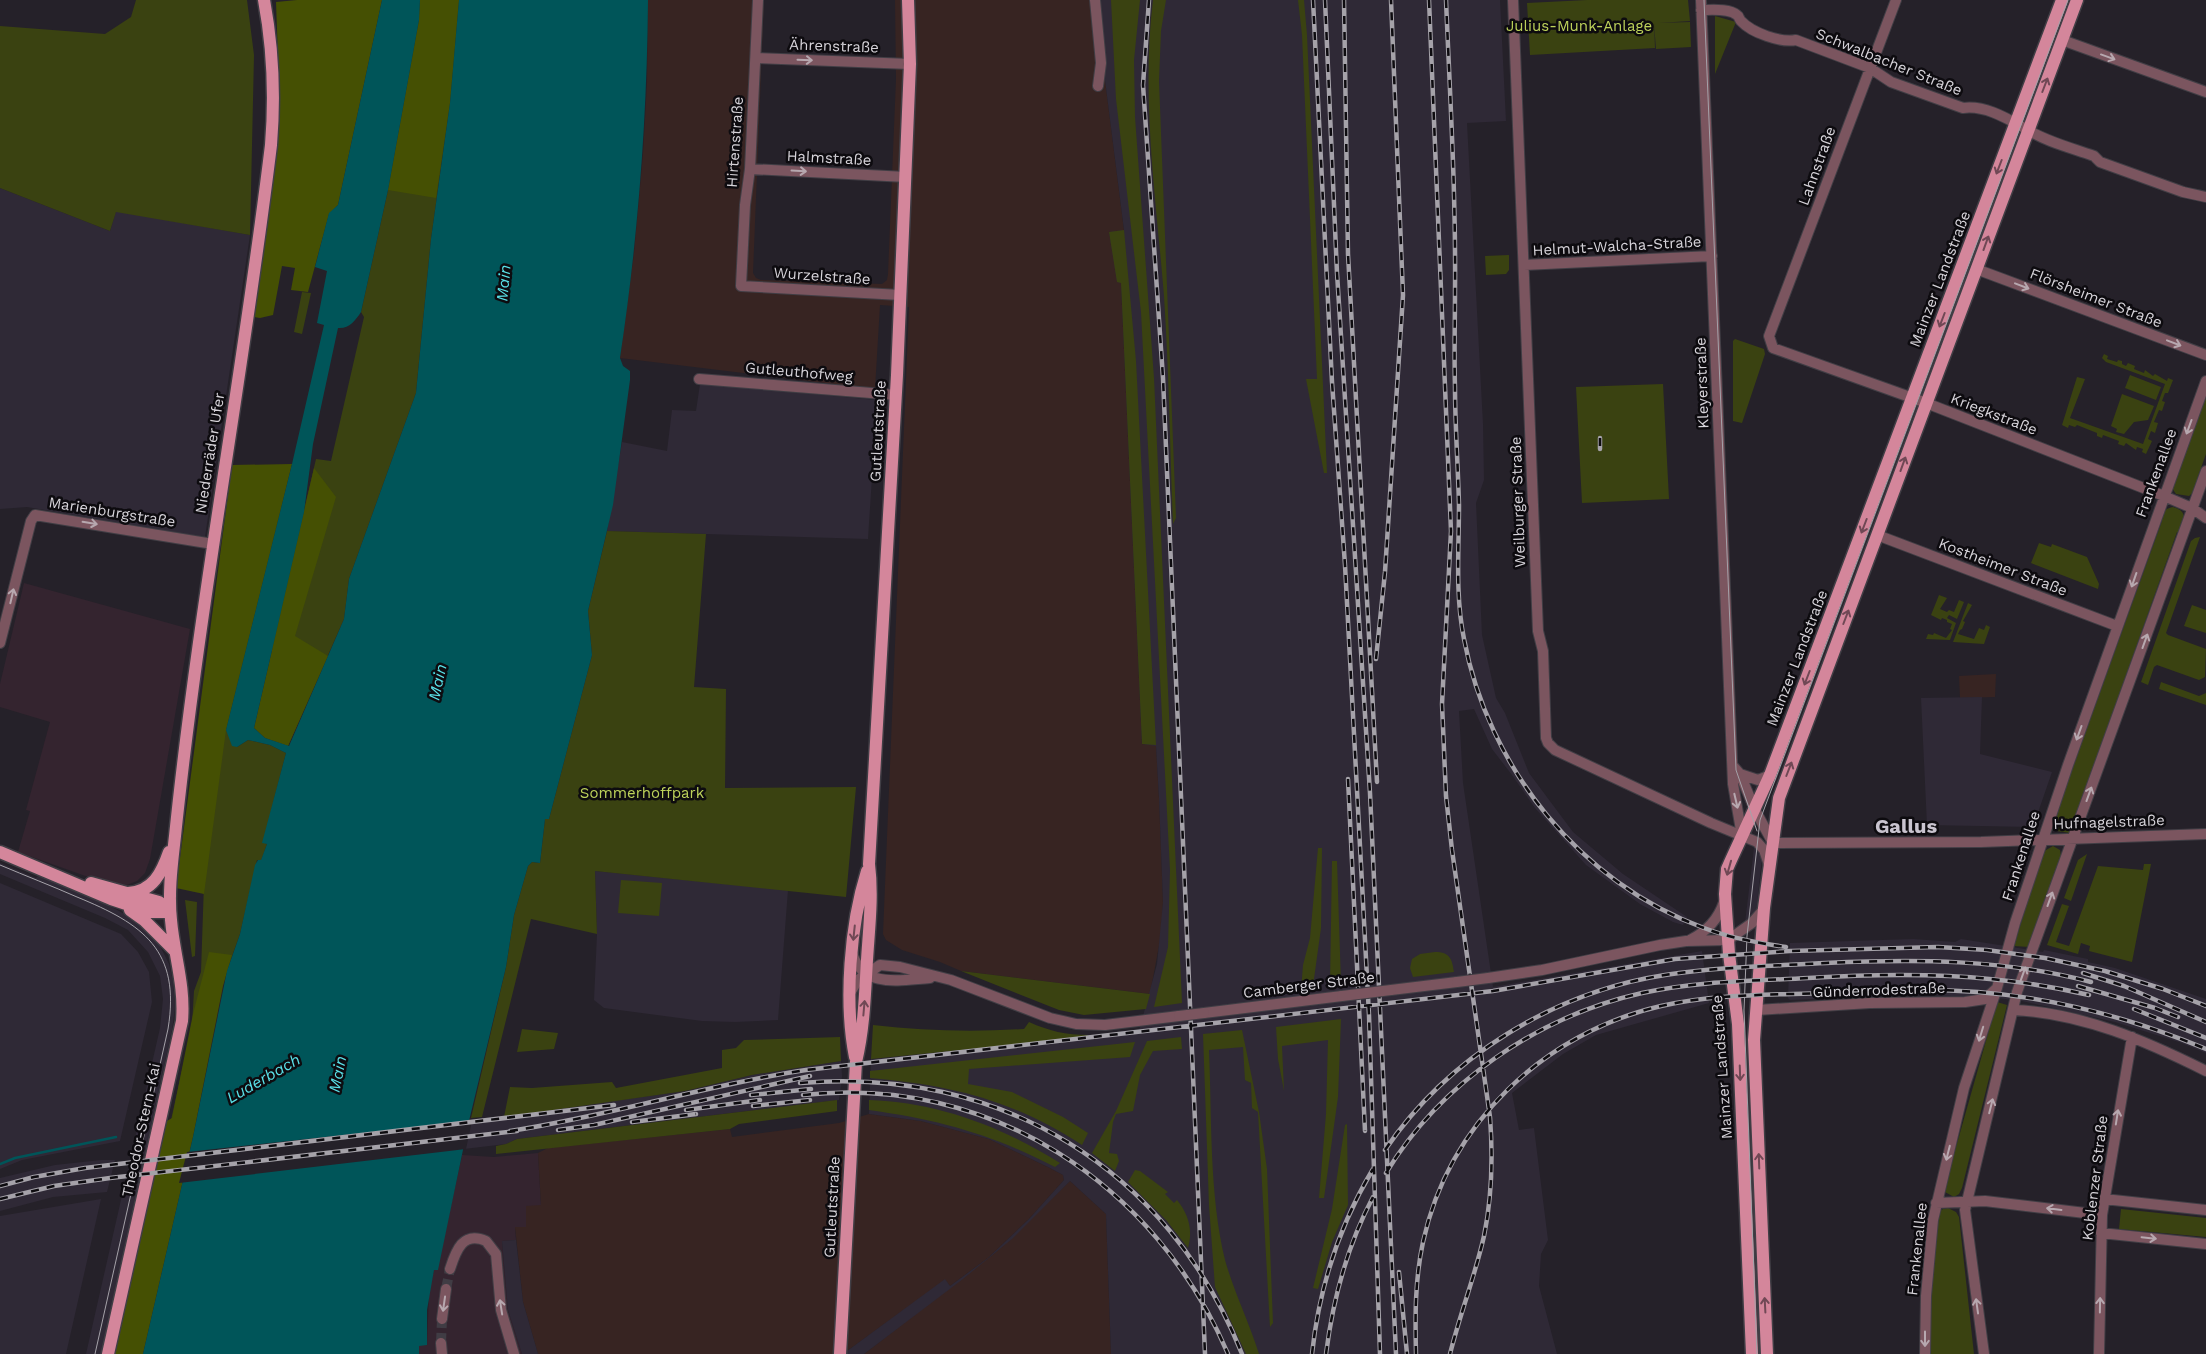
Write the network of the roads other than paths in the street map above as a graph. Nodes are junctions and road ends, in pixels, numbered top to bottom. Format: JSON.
{"nodes":[{"id":1,"x":264,"y":0,"type":"edge"},
{"id":2,"x":758,"y":0,"type":"edge"},
{"id":3,"x":908,"y":0,"type":"edge"},
{"id":4,"x":1095,"y":0,"type":"edge"},
{"id":5,"x":1513,"y":0,"type":"edge"},
{"id":6,"x":1896,"y":0,"type":"edge"},
{"id":7,"x":2062,"y":0,"type":"edge"},
{"id":8,"x":2077,"y":0,"type":"edge"},
{"id":9,"x":1701,"y":5,"type":"edge"},
{"id":10,"x":2062,"y":40,"type":"junction"},
{"id":11,"x":756,"y":58,"type":"junction"},
{"id":12,"x":910,"y":64,"type":"junction"},
{"id":13,"x":1870,"y":68,"type":"junction"},
{"id":14,"x":1098,"y":86,"type":"dead end"},
{"id":15,"x":2206,"y":92,"type":"edge"},
{"id":16,"x":2016,"y":122,"type":"junction"},
{"id":17,"x":2028,"y":131,"type":"junction"},
{"id":18,"x":750,"y":169,"type":"junction"},
{"id":19,"x":906,"y":177,"type":"junction"},
{"id":20,"x":2206,"y":197,"type":"edge"},
{"id":21,"x":1712,"y":256,"type":"junction"},
{"id":22,"x":1524,"y":265,"type":"junction"},
{"id":23,"x":1976,"y":269,"type":"junction"},
{"id":24,"x":742,"y":286,"type":"joint"},
{"id":25,"x":900,"y":295,"type":"junction"},
{"id":26,"x":1770,"y":342,"type":"joint"},
{"id":27,"x":2206,"y":355,"type":"edge"},
{"id":28,"x":699,"y":379,"type":"dead end"},
{"id":29,"x":2206,"y":381,"type":"edge"},
{"id":30,"x":896,"y":395,"type":"junction"},
{"id":31,"x":1912,"y":398,"type":"junction"},
{"id":32,"x":1926,"y":403,"type":"junction"},
{"id":33,"x":2206,"y":471,"type":"edge"},
{"id":34,"x":2164,"y":496,"type":"junction"},
{"id":35,"x":2192,"y":508,"type":"junction"},
{"id":36,"x":2206,"y":518,"type":"edge"},
{"id":37,"x":1877,"y":536,"type":"junction"},
{"id":38,"x":213,"y":544,"type":"junction"},
{"id":39,"x":2118,"y":626,"type":"junction"},
{"id":40,"x":0,"y":643,"type":"edge"},
{"id":41,"x":1737,"y":770,"type":"junction"},
{"id":42,"x":1770,"y":775,"type":"junction"},
{"id":43,"x":1755,"y":810,"type":"junction"},
{"id":44,"x":2206,"y":834,"type":"edge"},
{"id":45,"x":175,"y":835,"type":"junction"},
{"id":46,"x":1742,"y":836,"type":"junction"},
{"id":47,"x":2042,"y":840,"type":"junction"},
{"id":48,"x":2072,"y":840,"type":"junction"},
{"id":49,"x":1773,"y":843,"type":"junction"},
{"id":50,"x":0,"y":852,"type":"edge"},
{"id":51,"x":869,"y":864,"type":"junction"},
{"id":52,"x":1770,"y":866,"type":"junction"},
{"id":53,"x":115,"y":895,"type":"junction"},
{"id":54,"x":1725,"y":901,"type":"junction"},
{"id":55,"x":1764,"y":908,"type":"junction"},
{"id":56,"x":170,"y":912,"type":"junction"},
{"id":57,"x":857,"y":913,"type":"junction"},
{"id":58,"x":870,"y":922,"type":"junction"},
{"id":59,"x":1728,"y":940,"type":"junction"},
{"id":60,"x":1686,"y":941,"type":"junction"},
{"id":61,"x":175,"y":951,"type":"junction"},
{"id":62,"x":852,"y":953,"type":"junction"},
{"id":63,"x":868,"y":958,"type":"junction"},
{"id":64,"x":879,"y":966,"type":"junction"},
{"id":65,"x":866,"y":973,"type":"junction"},
{"id":66,"x":940,"y":978,"type":"junction"},
{"id":67,"x":878,"y":980,"type":"junction"},
{"id":68,"x":866,"y":988,"type":"junction"},
{"id":69,"x":1997,"y":988,"type":"junction"},
{"id":70,"x":850,"y":994,"type":"junction"},
{"id":71,"x":1757,"y":1010,"type":"junction"},
{"id":72,"x":2014,"y":1010,"type":"junction"},
{"id":73,"x":2132,"y":1037,"type":"junction"},
{"id":74,"x":856,"y":1062,"type":"junction"},
{"id":75,"x":2206,"y":1071,"type":"edge"},
{"id":76,"x":2104,"y":1199,"type":"junction"},
{"id":77,"x":1967,"y":1200,"type":"junction"},
{"id":78,"x":1936,"y":1203,"type":"junction"},
{"id":79,"x":1761,"y":1210,"type":"junction"},
{"id":80,"x":2206,"y":1210,"type":"edge"},
{"id":81,"x":1746,"y":1211,"type":"junction"},
{"id":82,"x":2102,"y":1215,"type":"junction"},
{"id":83,"x":2101,"y":1233,"type":"junction"},
{"id":84,"x":2206,"y":1244,"type":"edge"},
{"id":85,"x":450,"y":1269,"type":"tunnel mouth"},
{"id":86,"x":446,"y":1289,"type":"tunnel mouth"},
{"id":87,"x":442,"y":1319,"type":"tunnel mouth"},
{"id":88,"x":108,"y":1354,"type":"edge"},
{"id":89,"x":514,"y":1354,"type":"edge"},
{"id":90,"x":840,"y":1354,"type":"edge"},
{"id":91,"x":1752,"y":1354,"type":"edge"},
{"id":92,"x":1767,"y":1354,"type":"edge"},
{"id":93,"x":1926,"y":1354,"type":"edge"},
{"id":94,"x":1984,"y":1354,"type":"edge"},
{"id":95,"x":2099,"y":1354,"type":"edge"}],
"edges":[{"from":1,"to":38,"type":"main road","name":"Niederräder Ufer"},
{"from":2,"to":11,"type":"street","name":"Hirtenstraße"},
{"from":3,"to":12,"type":"main road","name":"Gutleutstraße"},
{"from":4,"to":14,"type":"street"},
{"from":5,"to":22,"type":"street","name":"Weilburger Straße"},
{"from":6,"to":13,"type":"street","name":"Lahnstraße"},
{"from":7,"to":16,"type":"main road","name":"Mainzer Landstraße"},
{"from":8,"to":10,"type":"main road","name":"Mainzer Landstraße"},
{"from":9,"to":13,"type":"street","name":"Schwalbacher Straße"},
{"from":9,"to":21,"type":"street","name":"Kleyerstraße"},
{"from":10,"to":15,"type":"street","one_way":true},
{"from":17,"to":10,"type":"main road","name":"Mainzer Landstraße","one_way":true},
{"from":11,"to":12,"type":"street","name":"Ährenstraße","one_way":true},
{"from":11,"to":18,"type":"street","name":"Hirtenstraße"},
{"from":12,"to":19,"type":"main road","name":"Gutleutstraße"},
{"from":13,"to":16,"type":"street","name":"Schwalbacher Straße"},
{"from":13,"to":26,"type":"street","name":"Lahnstraße"},
{"from":16,"to":17,"type":"street","name":"Schwalbacher Straße"},
{"from":16,"to":31,"type":"main road","name":"Mainzer Landstraße","one_way":true},
{"from":17,"to":20,"type":"street","name":"Schwalbacher Straße"},
{"from":23,"to":17,"type":"main road","name":"Mainzer Landstraße","one_way":true},
{"from":18,"to":19,"type":"street","name":"Halmstraße","one_way":true},
{"from":18,"to":24,"type":"street","name":"Hirtenstraße"},
{"from":19,"to":25,"type":"main road","name":"Gutleutstraße"},
{"from":21,"to":22,"type":"street","name":"Helmut-Walcha-Straße"},
{"from":21,"to":41,"type":"street","name":"Kleyerstraße"},
{"from":22,"to":46,"type":"street","name":"Weilburger Straße"},
{"from":23,"to":27,"type":"street","name":"Flörsheimer Straße","one_way":true},
{"from":23,"to":32,"type":"main road","name":"Mainzer Landstraße"},
{"from":24,"to":25,"type":"street","name":"Wurzelstraße"},
{"from":25,"to":30,"type":"main road","name":"Gutleutstraße"},
{"from":26,"to":31,"type":"street","name":"Kriegkstraße"},
{"from":28,"to":30,"type":"street","name":"Gutleuthofweg"},
{"from":29,"to":34,"type":"street","name":"Frankenallee","one_way":true},
{"from":30,"to":51,"type":"main road","name":"Gutleutstraße"},
{"from":31,"to":32,"type":"street","name":"Kriegkstraße"},
{"from":31,"to":42,"type":"main road","name":"Mainzer Landstraße","one_way":true},
{"from":32,"to":34,"type":"street","name":"Kriegkstraße"},
{"from":37,"to":32,"type":"main road","name":"Mainzer Landstraße","one_way":true},
{"from":33,"to":35,"type":"street"},
{"from":34,"to":35,"type":"street","name":"Kriegkstraße"},
{"from":34,"to":39,"type":"street","name":"Frankenallee","one_way":true},
{"from":35,"to":36,"type":"street","name":"Kriegkstraße"},
{"from":48,"to":35,"type":"street","one_way":true},
{"from":37,"to":39,"type":"street","name":"Kostheimer Straße"},
{"from":49,"to":37,"type":"main road","name":"Mainzer Landstraße","one_way":true},
{"from":40,"to":38,"type":"street","name":"Marienburgstraße","one_way":true},
{"from":38,"to":45,"type":"main road","name":"Niederräder Ufer"},
{"from":39,"to":47,"type":"street","name":"Frankenallee","one_way":true},
{"from":41,"to":42,"type":"street"},
{"from":41,"to":43,"type":"street","name":"Kleyerstraße"},
{"from":41,"to":46,"type":"street","name":"Kleyerstraße","one_way":true},
{"from":42,"to":43,"type":"main road","name":"Mainzer Landstraße"},
{"from":43,"to":46,"type":"main road","name":"Mainzer Landstraße"},
{"from":43,"to":49,"type":"street","name":"Kleyerstraße"},
{"from":44,"to":48,"type":"street","name":"Hufnagelstraße"},
{"from":45,"to":53,"type":"main road"},
{"from":45,"to":56,"type":"main road","name":"Niederräder Ufer"},
{"from":46,"to":52,"type":"street","name":"Weilburger Straße"},
{"from":46,"to":54,"type":"main road","name":"Mainzer Landstraße","one_way":true},
{"from":47,"to":48,"type":"street","name":"Hufnagelstraße"},
{"from":47,"to":49,"type":"street","name":"Hufnagelstraße"},
{"from":47,"to":69,"type":"street","name":"Frankenallee"},
{"from":72,"to":48,"type":"street","one_way":true},
{"from":49,"to":52,"type":"main road","name":"Mainzer Landstraße"},
{"from":50,"to":53,"type":"main road"},
{"from":51,"to":57,"type":"main road","name":"Gutleutstraße"},
{"from":51,"to":58,"type":"main road","name":"Gutleutstraße"},
{"from":52,"to":55,"type":"main road","name":"Mainzer Landstraße"},
{"from":53,"to":56,"type":"main road"},
{"from":53,"to":61,"type":"main road"},
{"from":54,"to":59,"type":"main road","name":"Mainzer Landstraße"},
{"from":54,"to":60,"type":"street","name":"Camberger Straße"},
{"from":55,"to":59,"type":"street"},
{"from":55,"to":71,"type":"main road","name":"Mainzer Landstraße"},
{"from":56,"to":61,"type":"main road","name":"Theodor-Stern-Kai"},
{"from":57,"to":58,"type":"main road"},
{"from":57,"to":62,"type":"main road","name":"Gutleutstraße","one_way":true},
{"from":58,"to":63,"type":"main road","name":"Gutleutstraße"},
{"from":59,"to":60,"type":"street","name":"Camberger Straße"},
{"from":59,"to":81,"type":"main road","name":"Mainzer Landstraße","one_way":true},
{"from":60,"to":66,"type":"street","name":"Camberger Straße","bridge":true},
{"from":61,"to":88,"type":"main road","name":"Theodor-Stern-Kai"},
{"from":62,"to":65,"type":"street"},
{"from":62,"to":70,"type":"main road","name":"Gutleutstraße"},
{"from":63,"to":64,"type":"street"},
{"from":63,"to":65,"type":"main road","name":"Gutleutstraße"},
{"from":64,"to":65,"type":"street"},
{"from":64,"to":66,"type":"street","name":"Camberger Straße"},
{"from":65,"to":67,"type":"street"},
{"from":65,"to":68,"type":"main road","name":"Gutleutstraße"},
{"from":65,"to":70,"type":"street"},
{"from":66,"to":67,"type":"street","name":"Camberger Straße"},
{"from":67,"to":68,"type":"street"},
{"from":74,"to":68,"type":"main road","name":"Gutleutstraße","one_way":true},
{"from":69,"to":71,"type":"street","name":"Günderrodestraße"},
{"from":69,"to":78,"type":"street","name":"Frankenallee","one_way":true},
{"from":70,"to":74,"type":"main road","name":"Gutleutstraße"},
{"from":79,"to":71,"type":"main road","name":"Mainzer Landstraße","one_way":true},
{"from":72,"to":73,"type":"street"},
{"from":77,"to":72,"type":"street","one_way":true},
{"from":73,"to":75,"type":"street"},
{"from":76,"to":73,"type":"street","name":"Koblenzer Straße","one_way":true},
{"from":74,"to":90,"type":"main road","name":"Gutleutstraße"},
{"from":76,"to":80,"type":"street"},
{"from":76,"to":82,"type":"street","name":"Koblenzer Straße"},
{"from":77,"to":78,"type":"street"},
{"from":82,"to":77,"type":"street","one_way":true},
{"from":94,"to":77,"type":"street","one_way":true},
{"from":78,"to":93,"type":"street","name":"Frankenallee","one_way":true},
{"from":79,"to":81,"type":"street"},
{"from":92,"to":79,"type":"main road","name":"Mainzer Landstraße","one_way":true},
{"from":81,"to":91,"type":"main road","name":"Mainzer Landstraße"},
{"from":82,"to":83,"type":"street","name":"Koblenzer Straße"},
{"from":83,"to":84,"type":"street","one_way":true},
{"from":95,"to":83,"type":"street","name":"Koblenzer Straße","one_way":true},
{"from":89,"to":85,"type":"street","one_way":true},
{"from":86,"to":87,"type":"street","one_way":true}]}
